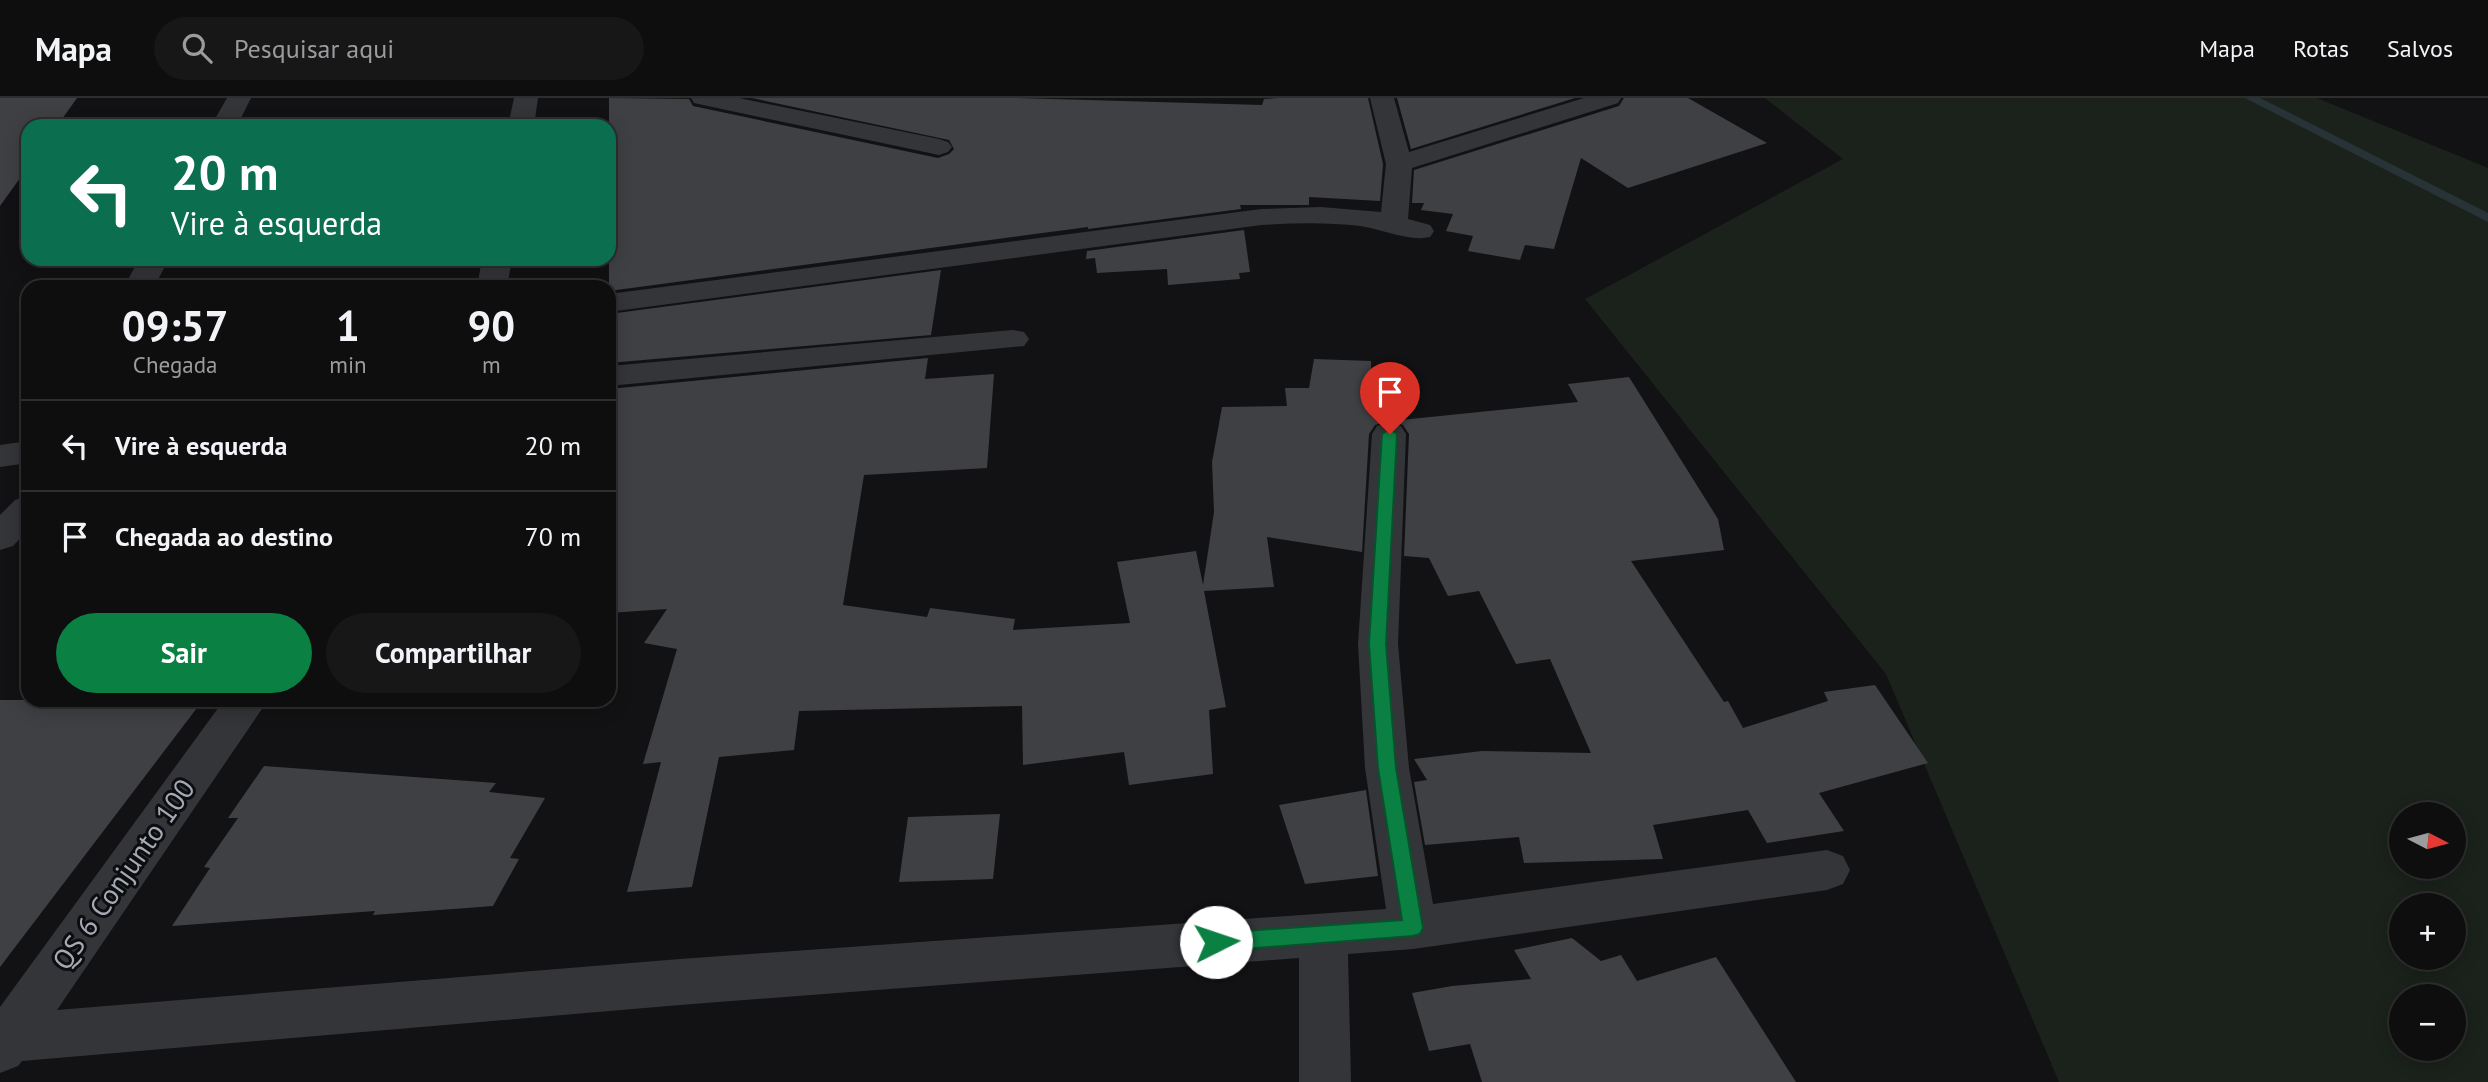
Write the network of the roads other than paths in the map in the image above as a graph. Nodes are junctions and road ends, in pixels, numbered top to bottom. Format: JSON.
{"nodes":[{"id":1,"x":239,"y":98,"type":"edge"},
{"id":2,"x":526,"y":98,"type":"edge"},
{"id":3,"x":703,"y":98,"type":"edge"},
{"id":4,"x":1382,"y":98,"type":"edge"},
{"id":5,"x":1609,"y":98,"type":"edge"},
{"id":6,"x":228,"y":119,"type":"edge"},
{"id":7,"x":522,"y":119,"type":"edge"},
{"id":8,"x":939,"y":147,"type":"dead end"},
{"id":9,"x":1399,"y":164,"type":"junction"},
{"id":10,"x":616,"y":302,"type":"edge"},
{"id":11,"x":1013,"y":339,"type":"dead end"},
{"id":12,"x":616,"y":375,"type":"edge"},
{"id":13,"x":1390,"y":434,"type":"dead end"},
{"id":14,"x":21,"y":453,"type":"edge"},
{"id":15,"x":0,"y":456,"type":"edge"},
{"id":16,"x":21,"y":515,"type":"edge"},
{"id":17,"x":0,"y":537,"type":"edge"},
{"id":18,"x":242,"y":707,"type":"edge"},
{"id":19,"x":1827,"y":870,"type":"dead end"},
{"id":20,"x":1413,"y":928,"type":"junction"},
{"id":21,"x":1323,"y":934,"type":"junction"},
{"id":22,"x":4,"y":1043,"type":"edge"},
{"id":23,"x":1325,"y":1082,"type":"edge"}],
"edges":[{"from":1,"to":6,"type":"street"},
{"from":2,"to":7,"type":"street"},
{"from":3,"to":8,"type":"street"},
{"from":4,"to":9,"type":"street"},
{"from":5,"to":9,"type":"street"},
{"from":9,"to":10,"type":"street"},
{"from":11,"to":12,"type":"street"},
{"from":13,"to":20,"type":"street"},
{"from":14,"to":15,"type":"street"},
{"from":16,"to":17,"type":"street"},
{"from":18,"to":22,"type":"street","name":"QS 6 Conjunto 100"},
{"from":19,"to":20,"type":"street"},
{"from":20,"to":21,"type":"street"},
{"from":21,"to":22,"type":"street"},
{"from":21,"to":23,"type":"street"}]}
